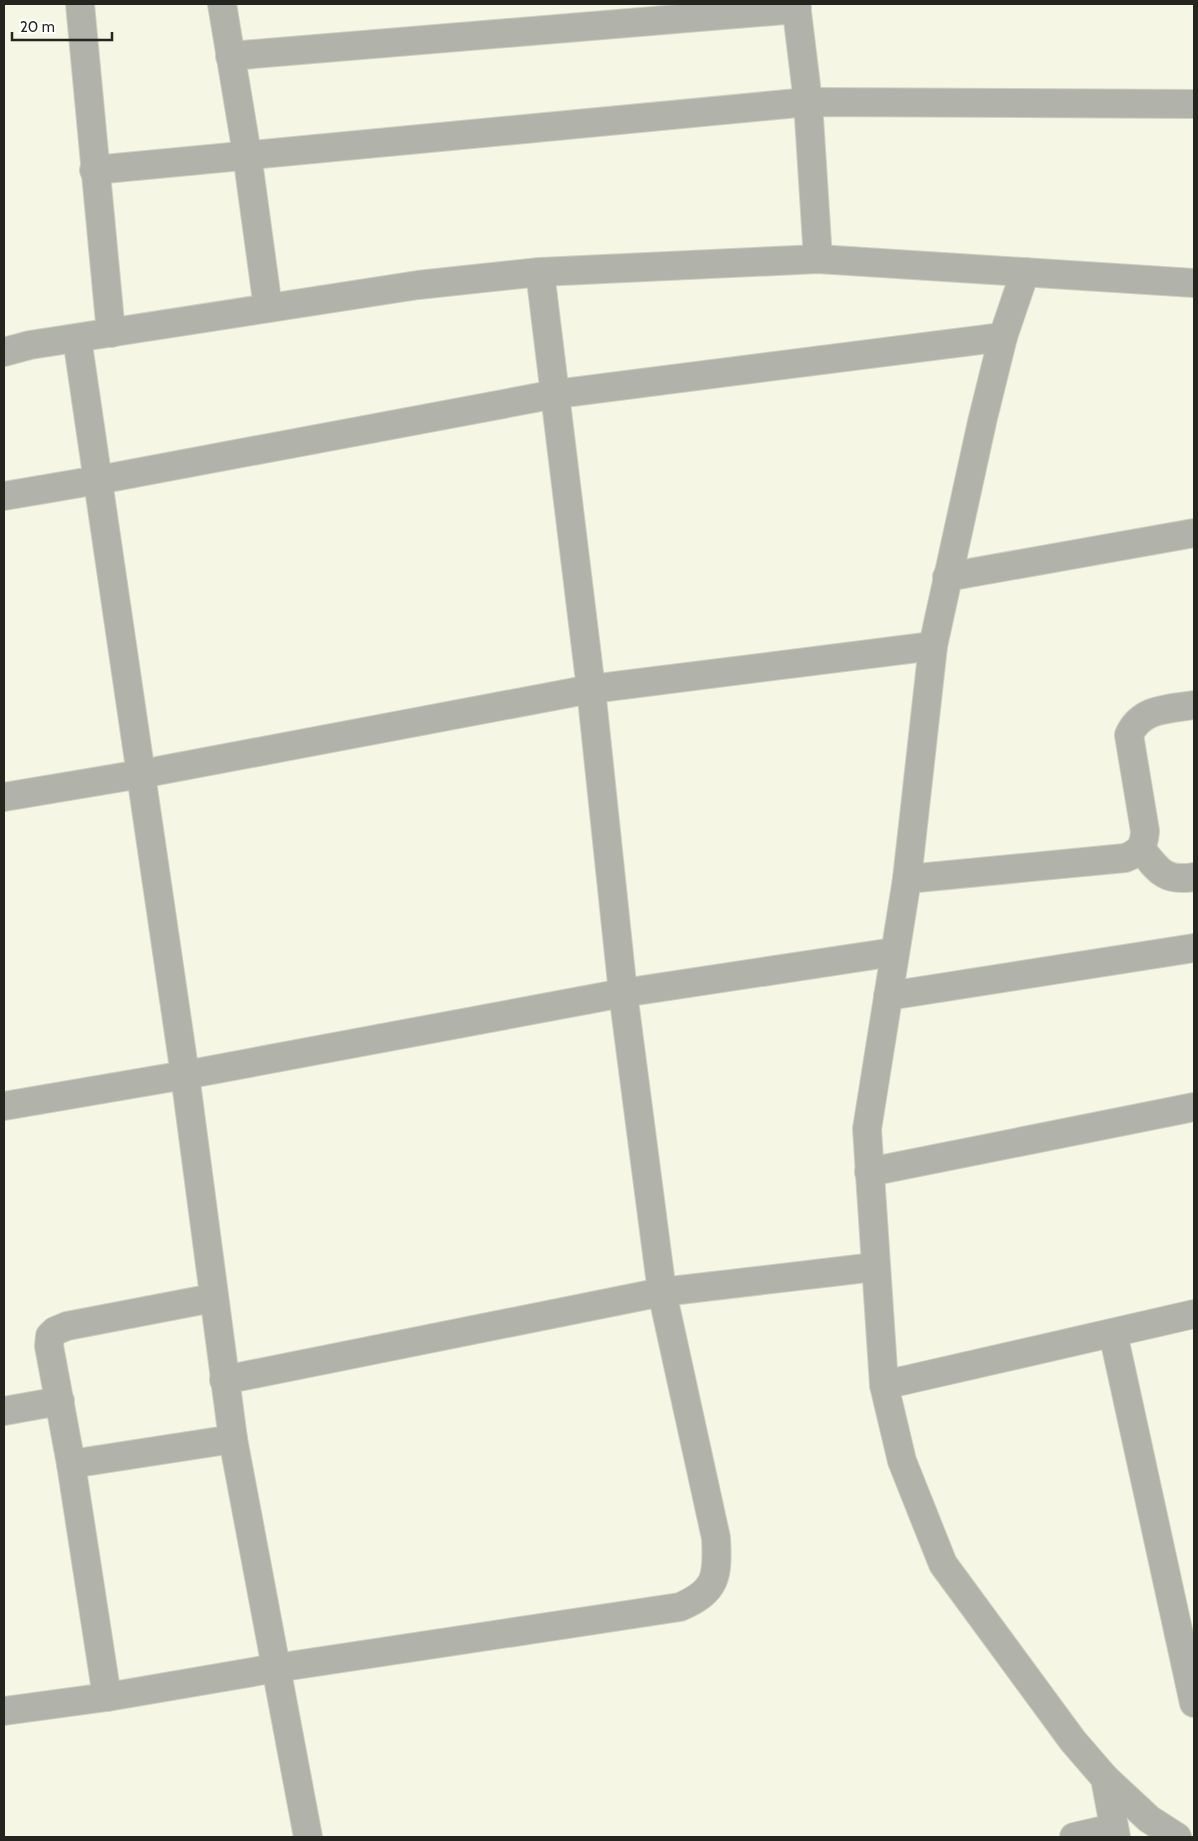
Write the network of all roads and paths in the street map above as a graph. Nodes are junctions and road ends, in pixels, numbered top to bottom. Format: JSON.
{"nodes":[{"id":1,"x":80,"y":4,"type":"edge"},
{"id":2,"x":222,"y":4,"type":"edge"},
{"id":3,"x":796,"y":6,"type":"edge"},
{"id":4,"x":230,"y":56,"type":"junction"},
{"id":5,"x":808,"y":102,"type":"junction"},
{"id":6,"x":1194,"y":104,"type":"edge"},
{"id":7,"x":247,"y":154,"type":"junction"},
{"id":8,"x":94,"y":170,"type":"junction"},
{"id":9,"x":818,"y":259,"type":"junction"},
{"id":10,"x":540,"y":272,"type":"junction"},
{"id":11,"x":1025,"y":272,"type":"junction"},
{"id":12,"x":1194,"y":283,"type":"edge"},
{"id":13,"x":268,"y":308,"type":"junction"},
{"id":14,"x":111,"y":333,"type":"junction"},
{"id":15,"x":1003,"y":337,"type":"junction"},
{"id":16,"x":77,"y":338,"type":"junction"},
{"id":17,"x":4,"y":352,"type":"edge"},
{"id":18,"x":556,"y":394,"type":"junction"},
{"id":19,"x":98,"y":480,"type":"junction"},
{"id":20,"x":4,"y":496,"type":"edge"},
{"id":21,"x":1194,"y":533,"type":"edge"},
{"id":22,"x":947,"y":577,"type":"junction"},
{"id":23,"x":933,"y":646,"type":"junction"},
{"id":24,"x":591,"y":689,"type":"junction"},
{"id":25,"x":1194,"y":705,"type":"edge"},
{"id":26,"x":141,"y":774,"type":"junction"},
{"id":27,"x":4,"y":797,"type":"edge"},
{"id":28,"x":1141,"y":849,"type":"junction"},
{"id":29,"x":1194,"y":877,"type":"edge"},
{"id":30,"x":907,"y":879,"type":"junction"},
{"id":31,"x":1194,"y":948,"type":"edge"},
{"id":32,"x":894,"y":952,"type":"junction"},
{"id":33,"x":623,"y":993,"type":"junction"},
{"id":34,"x":888,"y":996,"type":"junction"},
{"id":35,"x":185,"y":1075,"type":"junction"},
{"id":36,"x":4,"y":1106,"type":"edge"},
{"id":37,"x":1194,"y":1107,"type":"edge"},
{"id":38,"x":870,"y":1172,"type":"junction"},
{"id":39,"x":875,"y":1268,"type":"junction"},
{"id":40,"x":662,"y":1292,"type":"junction"},
{"id":41,"x":213,"y":1298,"type":"junction"},
{"id":42,"x":1194,"y":1314,"type":"edge"},
{"id":43,"x":1113,"y":1333,"type":"junction"},
{"id":44,"x":224,"y":1380,"type":"junction"},
{"id":45,"x":884,"y":1385,"type":"junction"},
{"id":46,"x":60,"y":1401,"type":"junction"},
{"id":47,"x":4,"y":1411,"type":"edge"},
{"id":48,"x":233,"y":1439,"type":"junction"},
{"id":49,"x":71,"y":1464,"type":"junction"},
{"id":50,"x":276,"y":1668,"type":"junction"},
{"id":51,"x":107,"y":1697,"type":"junction"},
{"id":52,"x":1194,"y":1703,"type":"edge"},
{"id":53,"x":4,"y":1712,"type":"edge"},
{"id":54,"x":1105,"y":1778,"type":"junction"},
{"id":55,"x":1115,"y":1832,"type":"edge"},
{"id":56,"x":308,"y":1837,"type":"edge"},
{"id":57,"x":1074,"y":1837,"type":"edge"},
{"id":58,"x":1177,"y":1837,"type":"edge"}],
"edges":[{"from":1,"to":8,"type":"street"},
{"from":2,"to":4,"type":"street"},
{"from":3,"to":4,"type":"street"},
{"from":3,"to":5,"type":"street"},
{"from":4,"to":7,"type":"street"},
{"from":5,"to":6,"type":"street"},
{"from":5,"to":7,"type":"street"},
{"from":5,"to":9,"type":"street"},
{"from":7,"to":8,"type":"street"},
{"from":7,"to":13,"type":"street"},
{"from":8,"to":14,"type":"street"},
{"from":9,"to":10,"type":"street"},
{"from":9,"to":11,"type":"street"},
{"from":10,"to":13,"type":"street"},
{"from":10,"to":18,"type":"street"},
{"from":11,"to":12,"type":"street"},
{"from":11,"to":15,"type":"street"},
{"from":13,"to":14,"type":"street"},
{"from":14,"to":16,"type":"street"},
{"from":15,"to":18,"type":"street"},
{"from":15,"to":22,"type":"street"},
{"from":16,"to":17,"type":"street"},
{"from":16,"to":19,"type":"street"},
{"from":18,"to":19,"type":"street"},
{"from":18,"to":24,"type":"street"},
{"from":19,"to":20,"type":"street"},
{"from":19,"to":26,"type":"street"},
{"from":21,"to":22,"type":"street"},
{"from":22,"to":23,"type":"street"},
{"from":23,"to":24,"type":"street"},
{"from":23,"to":30,"type":"street"},
{"from":24,"to":26,"type":"street"},
{"from":24,"to":33,"type":"street"},
{"from":25,"to":28,"type":"street"},
{"from":26,"to":27,"type":"street"},
{"from":26,"to":35,"type":"street"},
{"from":28,"to":29,"type":"street"},
{"from":28,"to":30,"type":"street"},
{"from":30,"to":32,"type":"street"},
{"from":31,"to":34,"type":"street"},
{"from":32,"to":33,"type":"street"},
{"from":32,"to":34,"type":"street"},
{"from":33,"to":35,"type":"street"},
{"from":33,"to":40,"type":"street"},
{"from":34,"to":38,"type":"street"},
{"from":35,"to":36,"type":"street"},
{"from":35,"to":41,"type":"street"},
{"from":37,"to":38,"type":"street"},
{"from":38,"to":39,"type":"street"},
{"from":39,"to":40,"type":"street"},
{"from":39,"to":45,"type":"street"},
{"from":40,"to":44,"type":"street"},
{"from":40,"to":50,"type":"street"},
{"from":41,"to":44,"type":"street"},
{"from":41,"to":46,"type":"street"},
{"from":42,"to":43,"type":"street"},
{"from":43,"to":45,"type":"street"},
{"from":43,"to":52,"type":"street"},
{"from":44,"to":48,"type":"street"},
{"from":45,"to":54,"type":"street"},
{"from":46,"to":47,"type":"street"},
{"from":46,"to":49,"type":"street"},
{"from":48,"to":49,"type":"street"},
{"from":48,"to":50,"type":"street"},
{"from":49,"to":51,"type":"street"},
{"from":50,"to":51,"type":"street"},
{"from":50,"to":56,"type":"street"},
{"from":51,"to":53,"type":"street"},
{"from":54,"to":55,"type":"street"},
{"from":54,"to":58,"type":"street"},
{"from":55,"to":57,"type":"street"}]}
